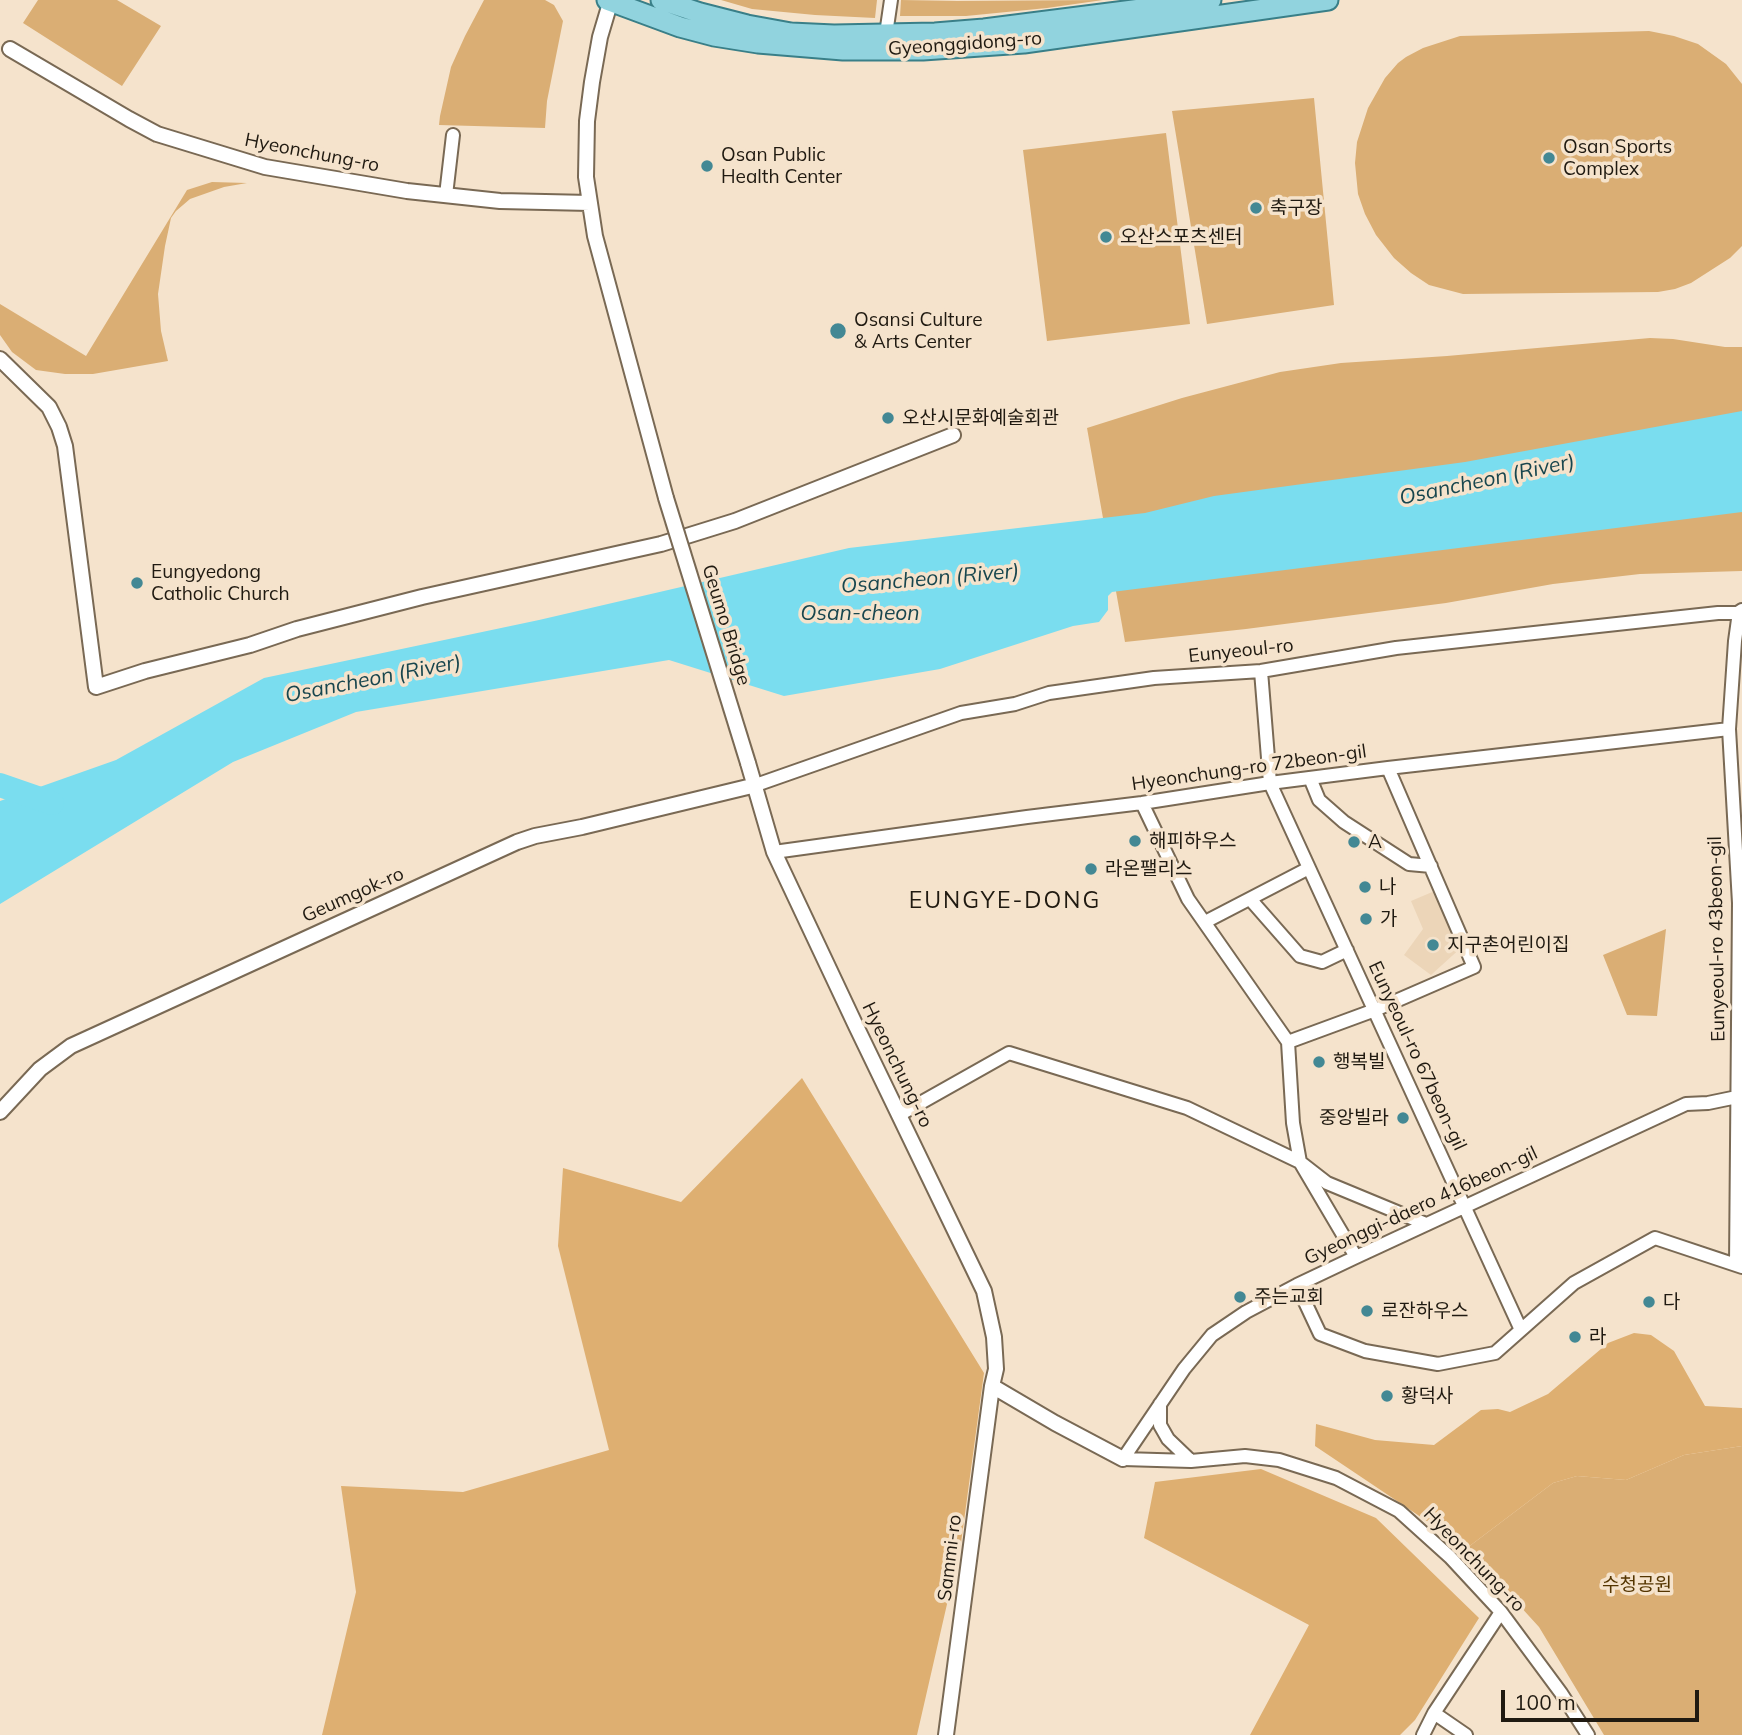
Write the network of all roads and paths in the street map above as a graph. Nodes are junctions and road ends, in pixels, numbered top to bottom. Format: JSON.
{"nodes":[{"id":1,"x":611,"y":0,"type":"edge"},
{"id":2,"x":661,"y":0,"type":"edge"},
{"id":3,"x":891,"y":0,"type":"edge"},
{"id":4,"x":1211,"y":0,"type":"edge"},
{"id":5,"x":1328,"y":0,"type":"edge"},
{"id":6,"x":886,"y":34,"type":"junction"},
{"id":7,"x":9,"y":48,"type":"dead end"},
{"id":8,"x":453,"y":135,"type":"dead end"},
{"id":9,"x":446,"y":195,"type":"junction"},
{"id":10,"x":590,"y":203,"type":"junction"},
{"id":11,"x":2,"y":366,"type":"edge"},
{"id":12,"x":953,"y":435,"type":"dead end"},
{"id":13,"x":1741,"y":612,"type":"edge"},
{"id":14,"x":1262,"y":671,"type":"junction"},
{"id":15,"x":1729,"y":729,"type":"junction"},
{"id":16,"x":748,"y":763,"type":"joint"},
{"id":17,"x":1388,"y":768,"type":"junction"},
{"id":18,"x":1310,"y":778,"type":"junction"},
{"id":19,"x":1270,"y":783,"type":"junction"},
{"id":20,"x":756,"y":785,"type":"junction"},
{"id":21,"x":1142,"y":803,"type":"junction"},
{"id":22,"x":774,"y":852,"type":"junction"},
{"id":23,"x":1431,"y":866,"type":"junction"},
{"id":24,"x":1309,"y":868,"type":"junction"},
{"id":25,"x":1250,"y":899,"type":"junction"},
{"id":26,"x":1741,"y":903,"type":"edge"},
{"id":27,"x":1205,"y":922,"type":"junction"},
{"id":28,"x":1347,"y":950,"type":"junction"},
{"id":29,"x":1375,"y":1010,"type":"junction"},
{"id":30,"x":1288,"y":1042,"type":"junction"},
{"id":31,"x":1737,"y":1097,"type":"junction"},
{"id":32,"x":0,"y":1112,"type":"edge"},
{"id":33,"x":899,"y":1115,"type":"junction"},
{"id":34,"x":1300,"y":1162,"type":"junction"},
{"id":35,"x":1464,"y":1206,"type":"junction"},
{"id":36,"x":1426,"y":1224,"type":"junction"},
{"id":37,"x":1356,"y":1257,"type":"junction"},
{"id":38,"x":1739,"y":1266,"type":"edge"},
{"id":39,"x":1297,"y":1286,"type":"junction"},
{"id":40,"x":1521,"y":1330,"type":"junction"},
{"id":41,"x":992,"y":1386,"type":"junction"},
{"id":42,"x":1160,"y":1404,"type":"junction"},
{"id":43,"x":1123,"y":1459,"type":"junction"},
{"id":44,"x":1191,"y":1461,"type":"junction"},
{"id":45,"x":1501,"y":1612,"type":"junction"},
{"id":46,"x":1434,"y":1713,"type":"junction"},
{"id":47,"x":946,"y":1735,"type":"edge"},
{"id":48,"x":1423,"y":1735,"type":"edge"},
{"id":49,"x":1466,"y":1735,"type":"edge"},
{"id":50,"x":1588,"y":1735,"type":"edge"}],
"edges":[{"from":1,"to":5,"type":"main road","name":"Gyeonggidong-ro"},
{"from":1,"to":10,"type":"street","name":"Geumo Bridge"},
{"from":2,"to":6,"type":"main road","name":"Gyeonggidong-ro"},
{"from":3,"to":6,"type":"street"},
{"from":4,"to":6,"type":"main road","name":"Gyeonggidong-ro"},
{"from":7,"to":9,"type":"street","name":"Hyeonchung-ro"},
{"from":8,"to":9,"type":"street"},
{"from":9,"to":10,"type":"street","name":"Hyeonchung-ro"},
{"from":10,"to":16,"type":"street","name":"Geumo Bridge","bridge":true},
{"from":11,"to":12,"type":"street"},
{"from":13,"to":14,"type":"street","name":"Eunyeoul-ro"},
{"from":13,"to":15,"type":"street","name":"Eunyeoul-ro 43beon-gil"},
{"from":14,"to":19,"type":"street","name":"Eunyeoul-ro 67beon-gil"},
{"from":14,"to":20,"type":"street","name":"Eunyeoul-ro"},
{"from":15,"to":17,"type":"street","name":"Hyeonchung-ro 72beon-gil"},
{"from":15,"to":26,"type":"street","name":"Eunyeoul-ro 43beon-gil"},
{"from":16,"to":20,"type":"street","name":"Hyeonchung-ro"},
{"from":17,"to":18,"type":"street","name":"Hyeonchung-ro 72beon-gil"},
{"from":17,"to":23,"type":"street"},
{"from":18,"to":19,"type":"street","name":"Hyeonchung-ro 72beon-gil"},
{"from":18,"to":23,"type":"street"},
{"from":19,"to":21,"type":"street","name":"Hyeonchung-ro 72beon-gil"},
{"from":19,"to":24,"type":"street","name":"Eunyeoul-ro 67beon-gil"},
{"from":20,"to":22,"type":"street","name":"Hyeonchung-ro"},
{"from":20,"to":32,"type":"street","name":"Geumgok-ro"},
{"from":21,"to":22,"type":"street","name":"Hyeonchung-ro 72beon-gil"},
{"from":21,"to":27,"type":"street"},
{"from":22,"to":33,"type":"street","name":"Hyeonchung-ro"},
{"from":23,"to":29,"type":"street"},
{"from":24,"to":25,"type":"street"},
{"from":24,"to":28,"type":"street","name":"Eunyeoul-ro 67beon-gil"},
{"from":25,"to":27,"type":"street"},
{"from":25,"to":28,"type":"street","name":"Eunyeoul-ro 67beon-gil"},
{"from":26,"to":31,"type":"street","name":"Eunyeoul-ro 43beon-gil"},
{"from":27,"to":30,"type":"street"},
{"from":28,"to":29,"type":"street","name":"Eunyeoul-ro 67beon-gil"},
{"from":29,"to":30,"type":"street"},
{"from":29,"to":35,"type":"street","name":"Eunyeoul-ro 67beon-gil"},
{"from":30,"to":34,"type":"street"},
{"from":31,"to":35,"type":"street","name":"Gyeonggi-daero 416beon-gil"},
{"from":31,"to":38,"type":"street","name":"Eunyeoul-ro 43beon-gil"},
{"from":33,"to":34,"type":"street"},
{"from":33,"to":41,"type":"street","name":"Hyeonchung-ro"},
{"from":34,"to":36,"type":"street"},
{"from":34,"to":37,"type":"street"},
{"from":35,"to":36,"type":"street","name":"Gyeonggi-daero 416beon-gil"},
{"from":35,"to":40,"type":"street","name":"Eunyeoul-ro 67beon-gil"},
{"from":36,"to":37,"type":"street","name":"Gyeonggi-daero 416beon-gil"},
{"from":37,"to":39,"type":"street","name":"Gyeonggi-daero 416beon-gil"},
{"from":38,"to":40,"type":"street","name":"Gyeonggi-daero 416beon-gil"},
{"from":39,"to":40,"type":"street","name":"Gyeonggi-daero 416beon-gil"},
{"from":39,"to":42,"type":"street"},
{"from":41,"to":43,"type":"street"},
{"from":41,"to":47,"type":"street","name":"Sammi-ro"},
{"from":42,"to":43,"type":"street"},
{"from":42,"to":44,"type":"street"},
{"from":43,"to":44,"type":"street","name":"Hyeonchung-ro"},
{"from":44,"to":45,"type":"street","name":"Hyeonchung-ro"},
{"from":45,"to":46,"type":"street"},
{"from":45,"to":50,"type":"street","name":"Hyeonchung-ro"},
{"from":46,"to":48,"type":"street"},
{"from":46,"to":49,"type":"street"}]}
